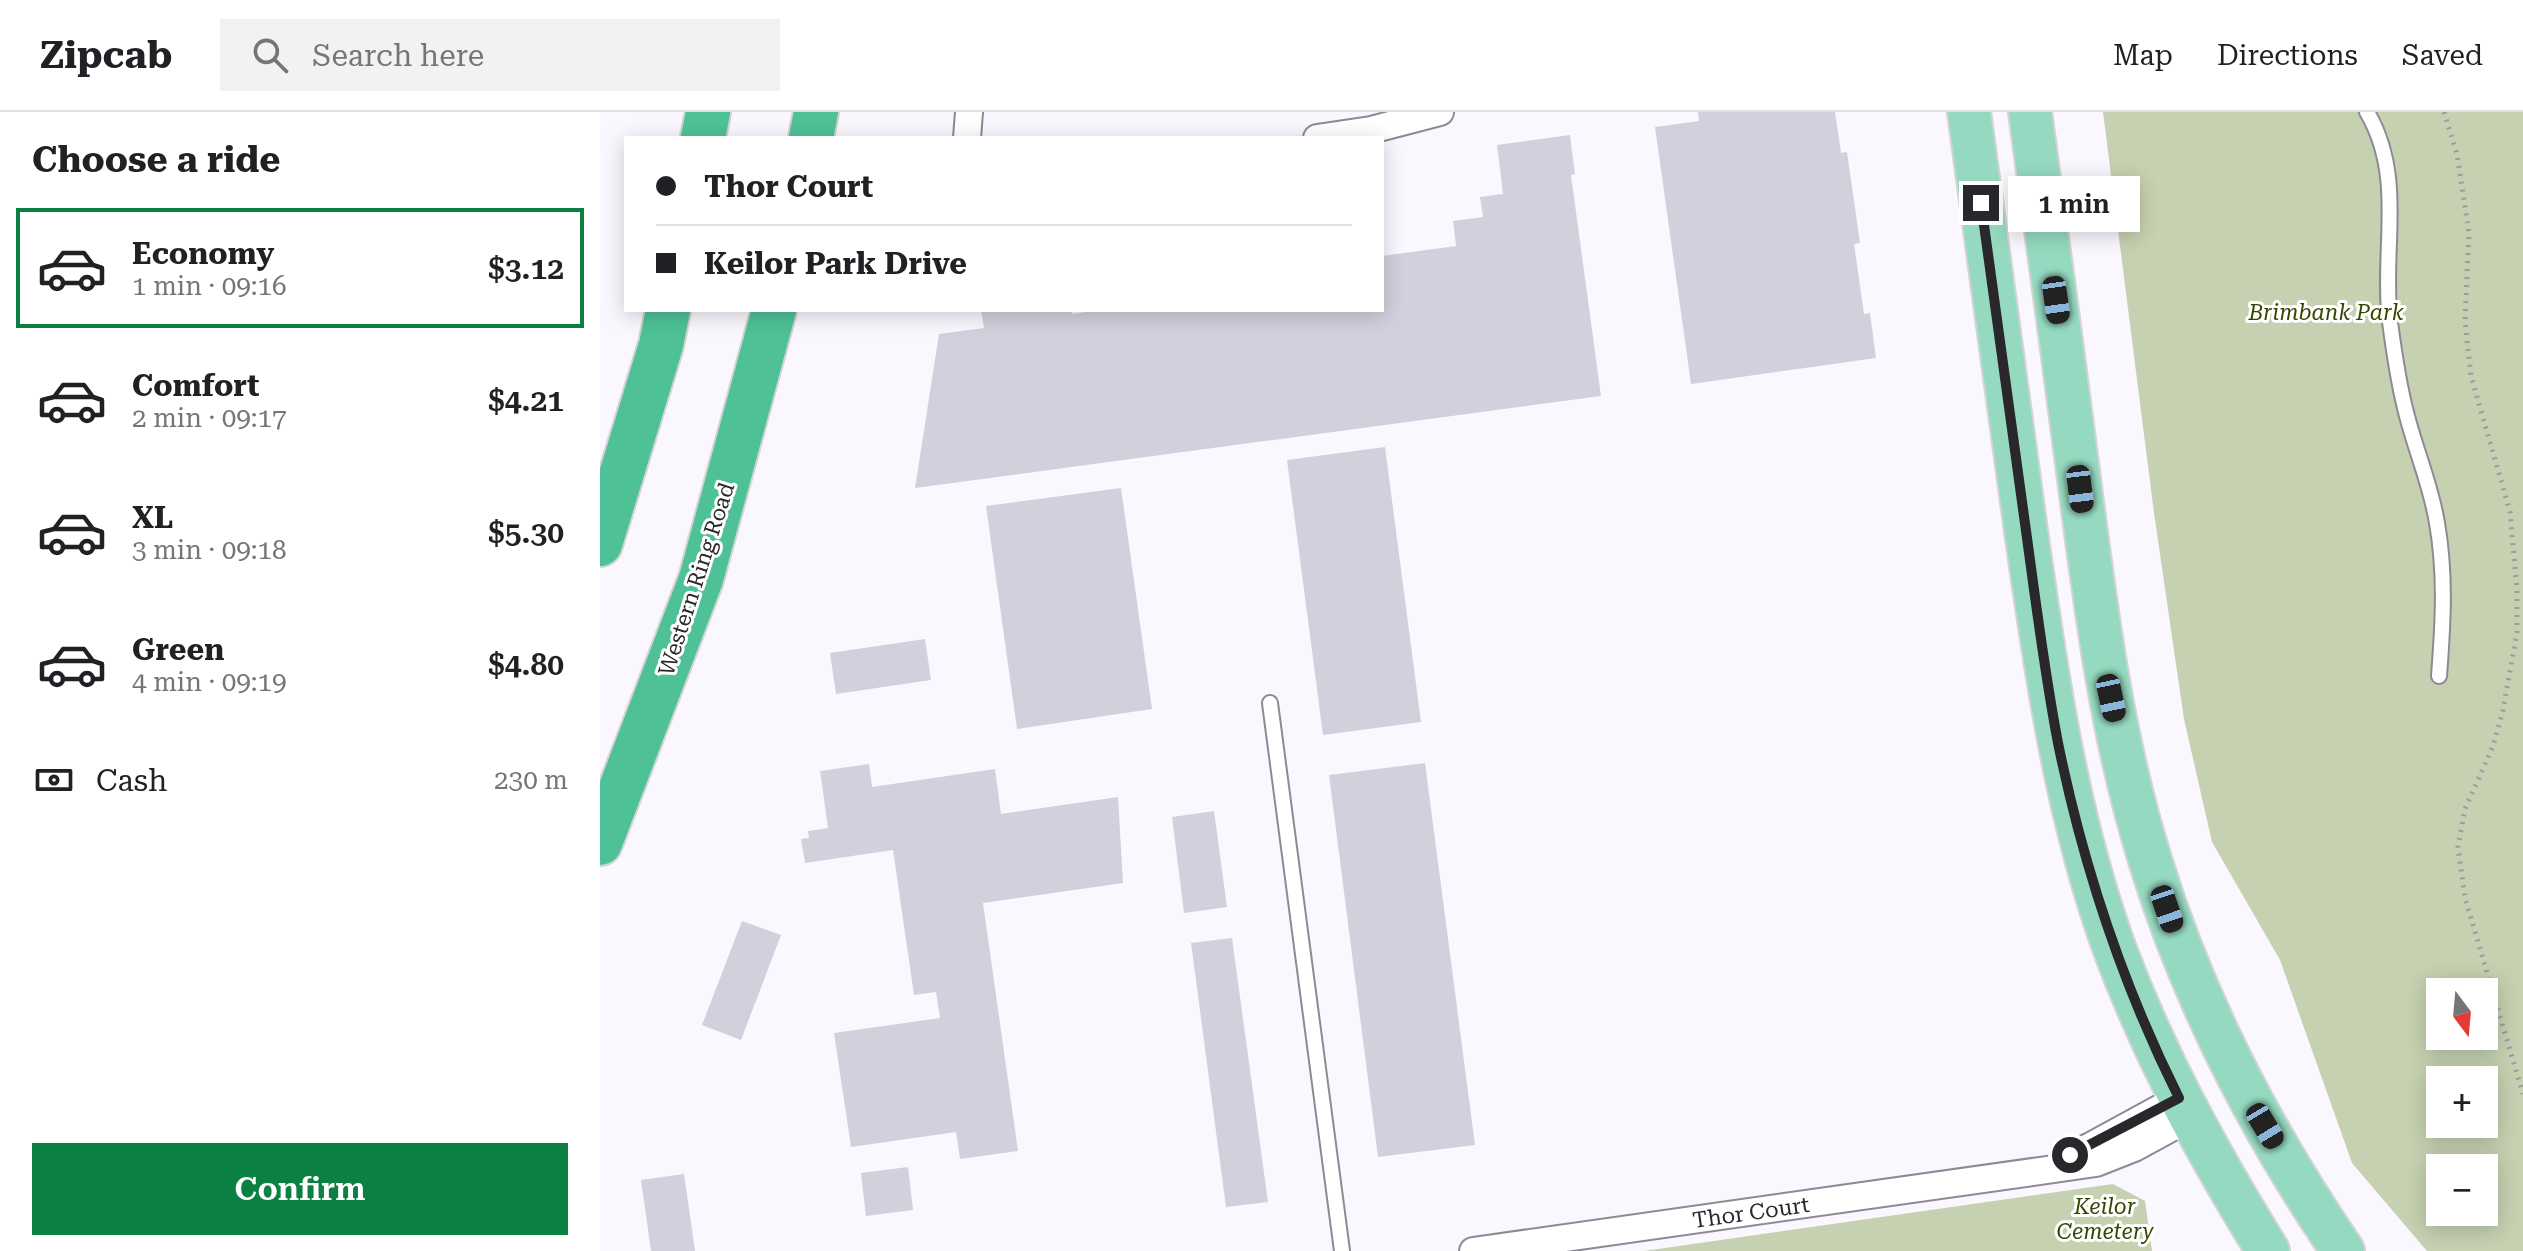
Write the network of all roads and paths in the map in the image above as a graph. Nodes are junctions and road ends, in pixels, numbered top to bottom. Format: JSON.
{"nodes":[{"id":1,"x":708,"y":112,"type":"edge"},
{"id":2,"x":816,"y":112,"type":"edge"},
{"id":3,"x":969,"y":112,"type":"edge"},
{"id":4,"x":1440,"y":112,"type":"edge"},
{"id":5,"x":1969,"y":112,"type":"edge"},
{"id":6,"x":2030,"y":112,"type":"edge"},
{"id":7,"x":2367,"y":112,"type":"edge"},
{"id":8,"x":2444,"y":112,"type":"edge"},
{"id":9,"x":703,"y":136,"type":"edge"},
{"id":10,"x":811,"y":136,"type":"edge"},
{"id":11,"x":967,"y":136,"type":"edge"},
{"id":12,"x":1330,"y":136,"type":"edge"},
{"id":13,"x":668,"y":312,"type":"edge"},
{"id":14,"x":773,"y":312,"type":"edge"},
{"id":15,"x":600,"y":544,"type":"edge"},
{"id":16,"x":2439,"y":676,"type":"dead end"},
{"id":17,"x":1270,"y":703,"type":"dead end"},
{"id":18,"x":600,"y":843,"type":"edge"},
{"id":19,"x":2239,"y":1077,"type":"junction"},
{"id":20,"x":2523,"y":1094,"type":"edge"},
{"id":21,"x":2184,"y":1108,"type":"junction"},
{"id":22,"x":1342,"y":1251,"type":"edge"},
{"id":23,"x":1473,"y":1251,"type":"edge"},
{"id":24,"x":2268,"y":1251,"type":"edge"},
{"id":25,"x":2343,"y":1251,"type":"edge"}],
"edges":[{"from":1,"to":9,"type":"highway"},
{"from":2,"to":10,"type":"highway"},
{"from":3,"to":11,"type":"street"},
{"from":4,"to":12,"type":"street"},
{"from":5,"to":21,"type":"main road"},
{"from":6,"to":19,"type":"main road"},
{"from":7,"to":16,"type":"lane"},
{"from":8,"to":20,"type":"path"},
{"from":13,"to":15,"type":"highway"},
{"from":14,"to":18,"type":"highway","name":"Western Ring Road"},
{"from":17,"to":22,"type":"lane"},
{"from":19,"to":21,"type":"main road"},
{"from":19,"to":25,"type":"main road"},
{"from":21,"to":23,"type":"street","name":"Thor Court"},
{"from":21,"to":24,"type":"main road"}]}
